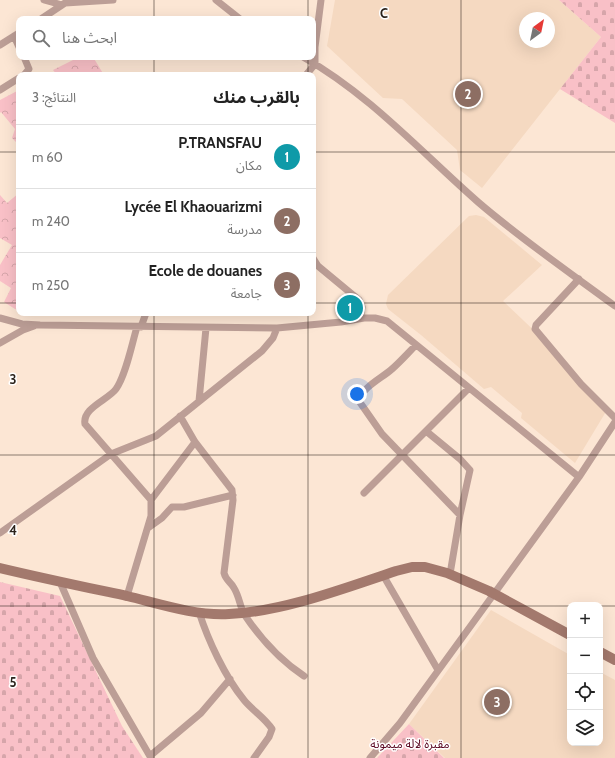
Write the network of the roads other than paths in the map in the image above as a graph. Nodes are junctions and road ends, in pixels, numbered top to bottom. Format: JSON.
{"nodes":[{"id":1,"x":44,"y":0,"type":"edge"},
{"id":2,"x":113,"y":0,"type":"edge"},
{"id":3,"x":216,"y":0,"type":"edge"},
{"id":4,"x":321,"y":0,"type":"edge"},
{"id":5,"x":64,"y":3,"type":"edge"},
{"id":6,"x":44,"y":16,"type":"edge"},
{"id":7,"x":236,"y":16,"type":"edge"},
{"id":8,"x":16,"y":34,"type":"edge"},
{"id":9,"x":316,"y":39,"type":"edge"},
{"id":10,"x":0,"y":45,"type":"edge"},
{"id":11,"x":25,"y":60,"type":"edge"},
{"id":12,"x":308,"y":60,"type":"edge"},
{"id":13,"x":315,"y":60,"type":"edge"},
{"id":14,"x":315,"y":64,"type":"junction"},
{"id":15,"x":26,"y":72,"type":"edge"},
{"id":16,"x":308,"y":72,"type":"edge"},
{"id":17,"x":16,"y":80,"type":"edge"},
{"id":18,"x":0,"y":90,"type":"edge"},
{"id":19,"x":316,"y":263,"type":"edge"},
{"id":20,"x":579,"y":279,"type":"junction"},
{"id":21,"x":615,"y":306,"type":"edge"},
{"id":22,"x":144,"y":316,"type":"edge"},
{"id":23,"x":0,"y":318,"type":"edge"},
{"id":24,"x":360,"y":318,"type":"junction"},
{"id":25,"x":40,"y":325,"type":"junction"},
{"id":26,"x":139,"y":327,"type":"junction"},
{"id":27,"x":206,"y":328,"type":"junction"},
{"id":28,"x":277,"y":328,"type":"junction"},
{"id":29,"x":0,"y":343,"type":"edge"},
{"id":30,"x":416,"y":344,"type":"junction"},
{"id":31,"x":469,"y":388,"type":"junction"},
{"id":32,"x":199,"y":401,"type":"junction"},
{"id":33,"x":180,"y":416,"type":"junction"},
{"id":34,"x":615,"y":418,"type":"edge"},
{"id":35,"x":615,"y":422,"type":"edge"},
{"id":36,"x":426,"y":431,"type":"junction"},
{"id":37,"x":195,"y":442,"type":"junction"},
{"id":38,"x":111,"y":454,"type":"junction"},
{"id":39,"x":402,"y":456,"type":"junction"},
{"id":40,"x":578,"y":476,"type":"junction"},
{"id":41,"x":364,"y":493,"type":"dead end"},
{"id":42,"x":233,"y":495,"type":"junction"},
{"id":43,"x":151,"y":500,"type":"junction"},
{"id":44,"x":460,"y":515,"type":"junction"},
{"id":45,"x":148,"y":528,"type":"junction"},
{"id":46,"x":0,"y":533,"type":"edge"},
{"id":47,"x":0,"y":568,"type":"edge"},
{"id":48,"x":450,"y":574,"type":"junction"},
{"id":49,"x":383,"y":575,"type":"junction"},
{"id":50,"x":60,"y":582,"type":"junction"},
{"id":51,"x":494,"y":594,"type":"junction"},
{"id":52,"x":127,"y":596,"type":"junction"},
{"id":53,"x":199,"y":612,"type":"junction"},
{"id":54,"x":244,"y":613,"type":"junction"},
{"id":55,"x":567,"y":633,"type":"edge"},
{"id":56,"x":603,"y":654,"type":"edge"},
{"id":57,"x":615,"y":660,"type":"edge"},
{"id":58,"x":438,"y":670,"type":"junction"},
{"id":59,"x":304,"y":676,"type":"dead end"},
{"id":60,"x":230,"y":679,"type":"junction"},
{"id":61,"x":150,"y":757,"type":"edge"},
{"id":62,"x":254,"y":758,"type":"edge"},
{"id":63,"x":370,"y":758,"type":"edge"}],
"edges":[{"from":1,"to":5,"type":"street"},
{"from":2,"to":5,"type":"street"},
{"from":3,"to":7,"type":"street"},
{"from":4,"to":9,"type":"street"},
{"from":5,"to":6,"type":"street"},
{"from":8,"to":10,"type":"street"},
{"from":11,"to":15,"type":"street"},
{"from":12,"to":14,"type":"street"},
{"from":13,"to":14,"type":"street"},
{"from":14,"to":16,"type":"street"},
{"from":14,"to":20,"type":"street"},
{"from":17,"to":18,"type":"street"},
{"from":19,"to":24,"type":"street"},
{"from":20,"to":21,"type":"street"},
{"from":20,"to":34,"type":"street"},
{"from":22,"to":26,"type":"street"},
{"from":23,"to":25,"type":"street"},
{"from":24,"to":28,"type":"street"},
{"from":24,"to":30,"type":"street"},
{"from":25,"to":26,"type":"street"},
{"from":25,"to":29,"type":"street"},
{"from":26,"to":27,"type":"street"},
{"from":26,"to":38,"type":"street"},
{"from":27,"to":28,"type":"street"},
{"from":27,"to":32,"type":"street"},
{"from":28,"to":32,"type":"street"},
{"from":30,"to":31,"type":"street"},
{"from":30,"to":39,"type":"street"},
{"from":31,"to":36,"type":"street"},
{"from":31,"to":40,"type":"street"},
{"from":32,"to":33,"type":"street"},
{"from":33,"to":37,"type":"street"},
{"from":33,"to":38,"type":"street"},
{"from":35,"to":40,"type":"street"},
{"from":36,"to":39,"type":"street"},
{"from":36,"to":44,"type":"street"},
{"from":37,"to":42,"type":"street"},
{"from":37,"to":43,"type":"street"},
{"from":38,"to":43,"type":"street"},
{"from":38,"to":46,"type":"street"},
{"from":39,"to":41,"type":"street"},
{"from":39,"to":44,"type":"street"},
{"from":40,"to":51,"type":"street"},
{"from":42,"to":45,"type":"street"},
{"from":42,"to":54,"type":"street"},
{"from":43,"to":45,"type":"street"},
{"from":44,"to":48,"type":"street"},
{"from":45,"to":52,"type":"street"},
{"from":47,"to":50,"type":"main road"},
{"from":48,"to":49,"type":"main road"},
{"from":48,"to":51,"type":"main road"},
{"from":49,"to":54,"type":"main road"},
{"from":49,"to":58,"type":"street"},
{"from":50,"to":52,"type":"main road"},
{"from":50,"to":61,"type":"street"},
{"from":51,"to":55,"type":"main road"},
{"from":51,"to":58,"type":"street"},
{"from":52,"to":53,"type":"main road"},
{"from":53,"to":54,"type":"main road"},
{"from":53,"to":60,"type":"street"},
{"from":54,"to":59,"type":"street"},
{"from":56,"to":57,"type":"main road"},
{"from":58,"to":63,"type":"street"},
{"from":60,"to":61,"type":"street"},
{"from":60,"to":62,"type":"street"}]}
